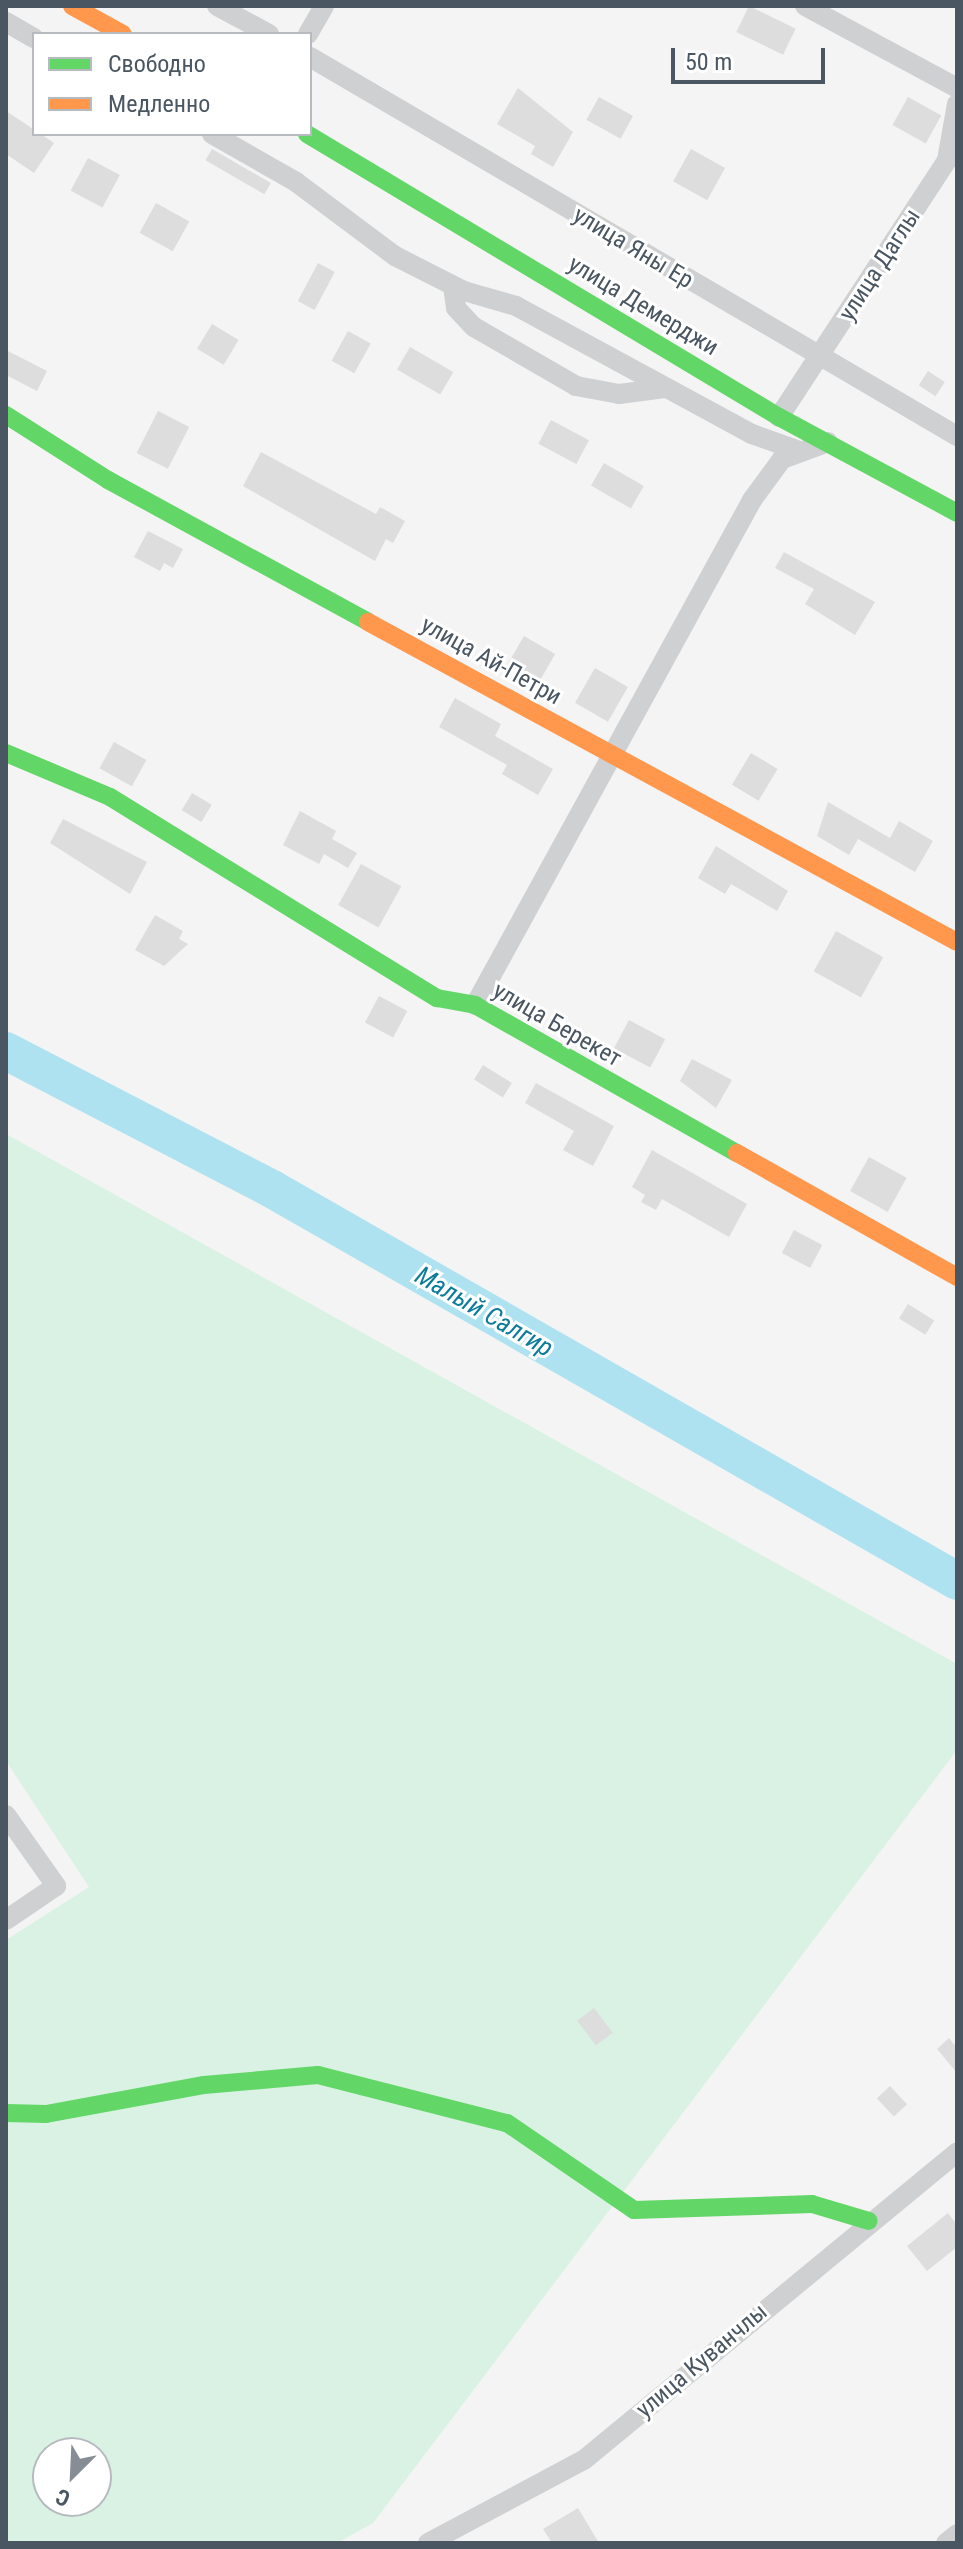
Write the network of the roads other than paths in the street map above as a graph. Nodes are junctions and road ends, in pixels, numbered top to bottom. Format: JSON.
{"nodes":[{"id":1,"x":72,"y":6,"type":"edge"},
{"id":2,"x":217,"y":6,"type":"edge"},
{"id":3,"x":324,"y":6,"type":"edge"},
{"id":4,"x":805,"y":6,"type":"edge"},
{"id":5,"x":6,"y":22,"type":"edge"},
{"id":6,"x":119,"y":32,"type":"edge"},
{"id":7,"x":265,"y":32,"type":"edge"},
{"id":8,"x":309,"y":32,"type":"edge"},
{"id":9,"x":32,"y":37,"type":"edge"},
{"id":10,"x":312,"y":58,"type":"edge"},
{"id":11,"x":957,"y":88,"type":"edge"},
{"id":12,"x":957,"y":104,"type":"edge"},
{"id":13,"x":215,"y":136,"type":"edge"},
{"id":14,"x":310,"y":136,"type":"edge"},
{"id":15,"x":453,"y":286,"type":"junction"},
{"id":16,"x":819,"y":360,"type":"junction"},
{"id":17,"x":665,"y":388,"type":"junction"},
{"id":18,"x":6,"y":415,"type":"edge"},
{"id":19,"x":779,"y":417,"type":"junction"},
{"id":20,"x":957,"y":436,"type":"edge"},
{"id":21,"x":828,"y":442,"type":"junction"},
{"id":22,"x":797,"y":450,"type":"junction"},
{"id":23,"x":957,"y":512,"type":"edge"},
{"id":24,"x":6,"y":753,"type":"edge"},
{"id":25,"x":615,"y":757,"type":"junction"},
{"id":26,"x":957,"y":942,"type":"edge"},
{"id":27,"x":475,"y":1005,"type":"junction"},
{"id":28,"x":957,"y":1277,"type":"edge"},
{"id":29,"x":6,"y":1815,"type":"edge"},
{"id":30,"x":6,"y":1920,"type":"edge"},
{"id":31,"x":6,"y":2113,"type":"edge"},
{"id":32,"x":957,"y":2152,"type":"edge"},
{"id":33,"x":869,"y":2221,"type":"junction"},
{"id":34,"x":957,"y":2534,"type":"edge"},
{"id":35,"x":428,"y":2543,"type":"edge"},
{"id":36,"x":946,"y":2543,"type":"edge"}],
"edges":[{"from":1,"to":6,"type":"street"},
{"from":2,"to":7,"type":"street"},
{"from":3,"to":8,"type":"street"},
{"from":4,"to":11,"type":"street"},
{"from":5,"to":9,"type":"street"},
{"from":10,"to":16,"type":"street","name":"улица Яны Ер"},
{"from":12,"to":16,"type":"street","name":"улица Даглы"},
{"from":13,"to":15,"type":"street"},
{"from":14,"to":19,"type":"street","name":"улица Демерджи"},
{"from":15,"to":17,"type":"street"},
{"from":15,"to":17,"type":"street"},
{"from":16,"to":19,"type":"street","name":"улица Даглы"},
{"from":16,"to":20,"type":"street","name":"улица Яны Ер"},
{"from":17,"to":22,"type":"street"},
{"from":18,"to":25,"type":"street","name":"улица Ай-Петри"},
{"from":19,"to":21,"type":"street","name":"улица Демерджи"},
{"from":21,"to":22,"type":"street"},
{"from":21,"to":23,"type":"street","name":"улица Демерджи"},
{"from":22,"to":25,"type":"street"},
{"from":24,"to":27,"type":"street","name":"улица Берекет"},
{"from":25,"to":26,"type":"street","name":"улица Ай-Петри"},
{"from":25,"to":27,"type":"street"},
{"from":27,"to":28,"type":"street","name":"улица Берекет"},
{"from":29,"to":30,"type":"street"},
{"from":31,"to":33,"type":"street"},
{"from":32,"to":33,"type":"street","name":"улица Куванчлы"},
{"from":33,"to":35,"type":"street","name":"улица Куванчлы"},
{"from":34,"to":36,"type":"street"}]}
